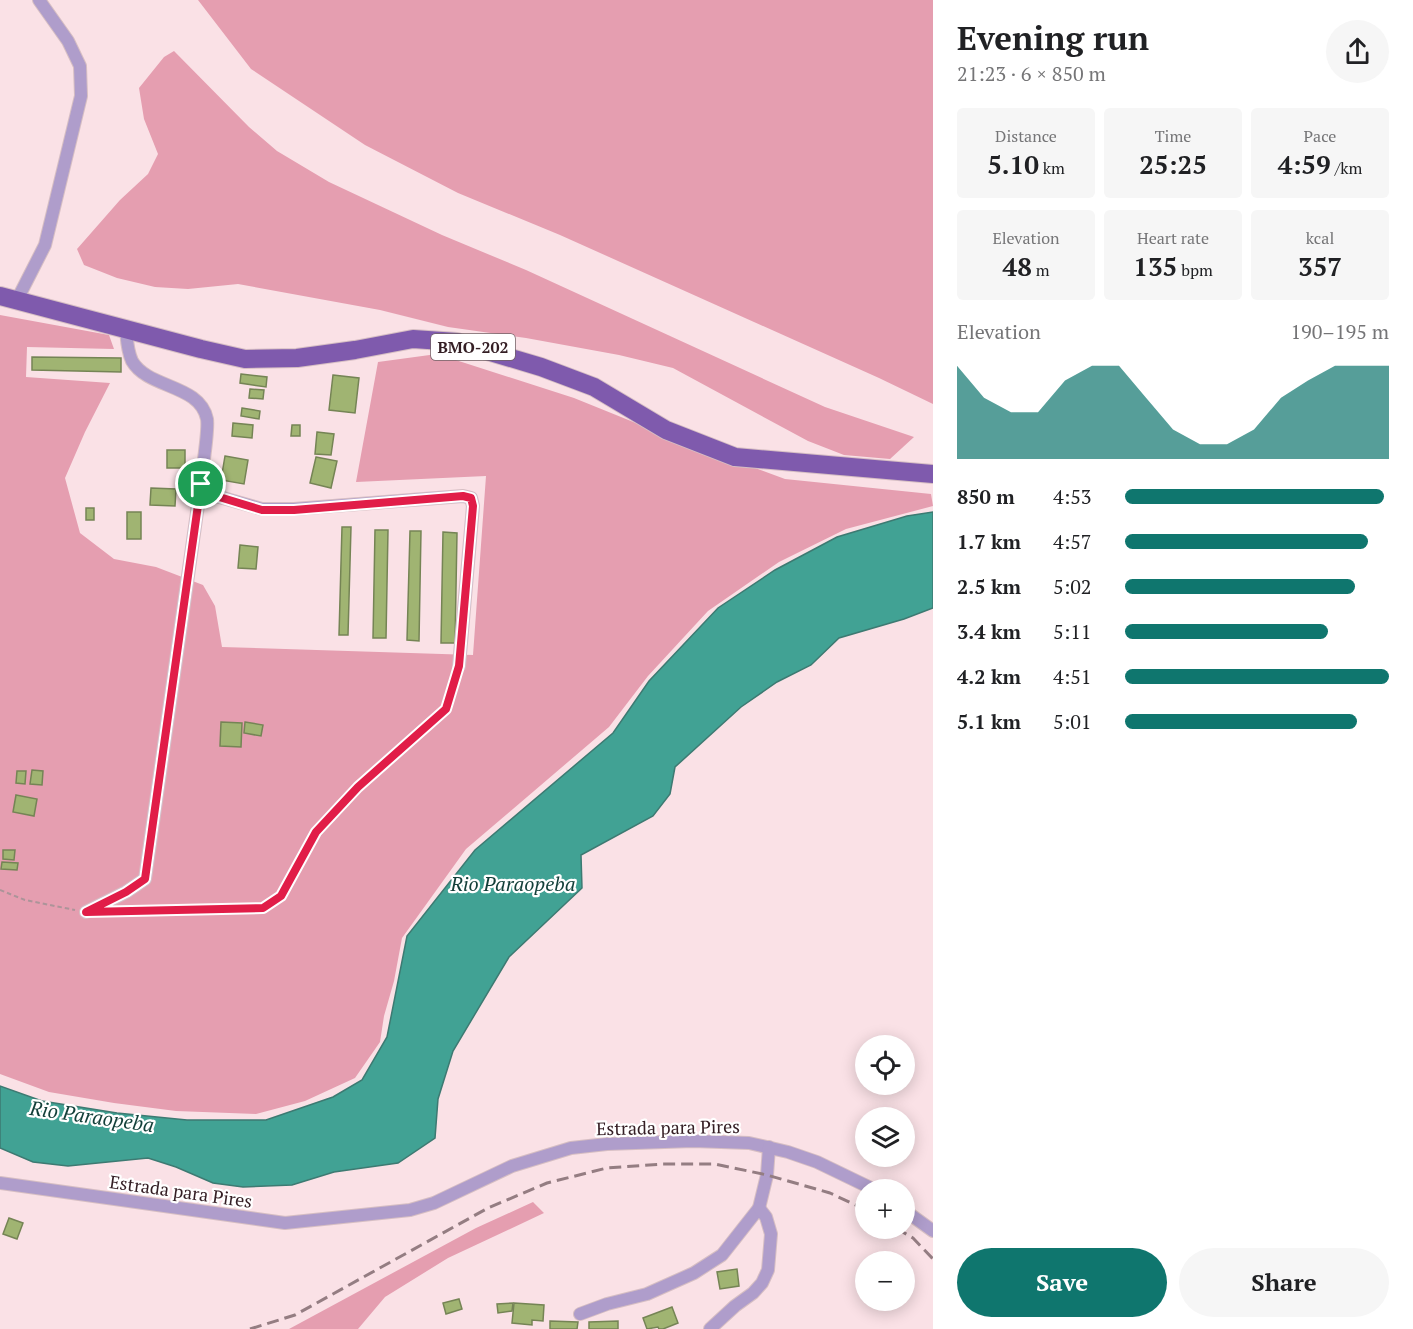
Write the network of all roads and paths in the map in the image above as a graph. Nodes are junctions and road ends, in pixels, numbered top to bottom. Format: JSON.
{"nodes":[{"id":1,"x":39,"y":0,"type":"edge"},
{"id":2,"x":9,"y":298,"type":"edge"},
{"id":3,"x":126,"y":329,"type":"junction"},
{"id":4,"x":933,"y":474,"type":"edge"},
{"id":5,"x":201,"y":484,"type":"junction"},
{"id":6,"x":459,"y":666,"type":"joint"},
{"id":7,"x":0,"y":890,"type":"edge"},
{"id":8,"x":110,"y":911,"type":"dead end"},
{"id":9,"x":86,"y":912,"type":"joint"},
{"id":10,"x":769,"y":1147,"type":"junction"},
{"id":11,"x":855,"y":1180,"type":"edge"},
{"id":12,"x":0,"y":1183,"type":"edge"},
{"id":13,"x":759,"y":1208,"type":"junction"},
{"id":14,"x":915,"y":1218,"type":"edge"},
{"id":15,"x":933,"y":1231,"type":"edge"},
{"id":16,"x":580,"y":1314,"type":"dead end"},
{"id":17,"x":710,"y":1329,"type":"edge"}],
"edges":[{"from":1,"to":2,"type":"street"},
{"from":2,"to":3,"type":"main road","number":"BMO-202"},
{"from":3,"to":4,"type":"main road","number":"BMO-202"},
{"from":3,"to":5,"type":"street"},
{"from":5,"to":6,"type":"street"},
{"from":5,"to":9,"type":"street"},
{"from":6,"to":8,"type":"path"},
{"from":7,"to":9,"type":"path"},
{"from":10,"to":11,"type":"street","name":"Estrada para Pires"},
{"from":10,"to":12,"type":"street","name":"Estrada para Pires"},
{"from":10,"to":13,"type":"street"},
{"from":13,"to":16,"type":"street"},
{"from":13,"to":17,"type":"street"},
{"from":14,"to":15,"type":"street"}]}
